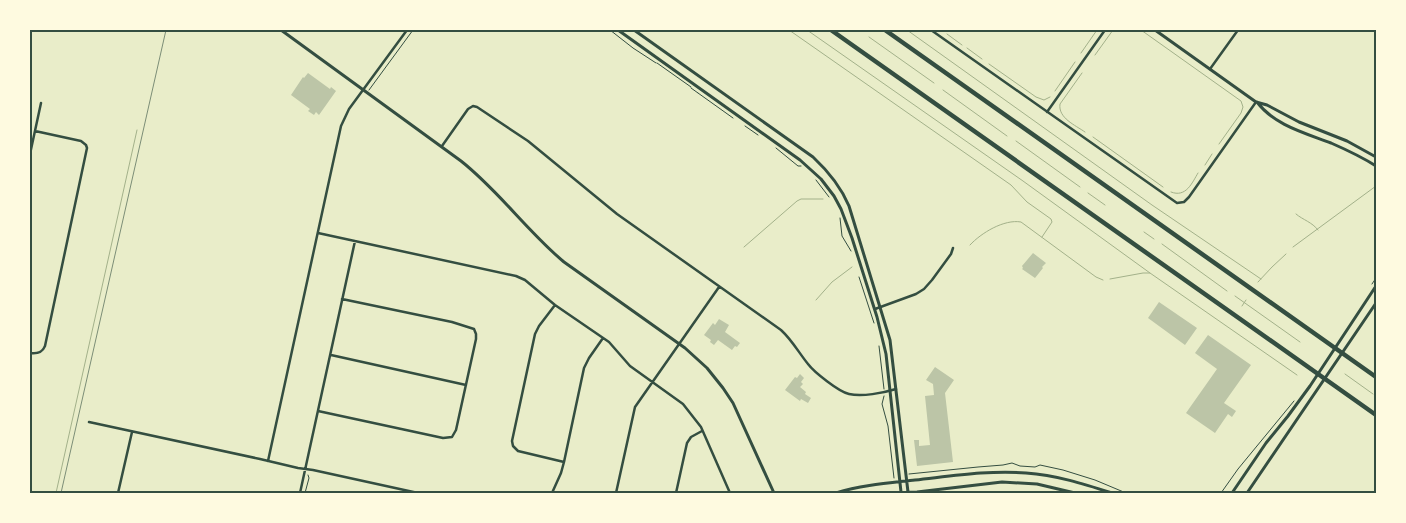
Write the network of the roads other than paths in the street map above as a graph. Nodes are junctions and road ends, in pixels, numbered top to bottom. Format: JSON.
{"nodes":[{"id":1,"x":281,"y":30,"type":"edge"},
{"id":2,"x":407,"y":30,"type":"edge"},
{"id":3,"x":618,"y":30,"type":"edge"},
{"id":4,"x":634,"y":30,"type":"edge"},
{"id":5,"x":831,"y":30,"type":"edge"},
{"id":6,"x":885,"y":30,"type":"edge"},
{"id":7,"x":931,"y":30,"type":"edge"},
{"id":8,"x":1105,"y":30,"type":"edge"},
{"id":9,"x":1155,"y":30,"type":"edge"},
{"id":10,"x":1238,"y":30,"type":"edge"},
{"id":11,"x":1210,"y":69,"type":"junction"},
{"id":12,"x":364,"y":89,"type":"junction"},
{"id":13,"x":1256,"y":102,"type":"junction"},
{"id":14,"x":41,"y":103,"type":"dead end"},
{"id":15,"x":1047,"y":112,"type":"junction"},
{"id":16,"x":35,"y":131,"type":"junction"},
{"id":17,"x":442,"y":146,"type":"junction"},
{"id":18,"x":30,"y":154,"type":"edge"},
{"id":19,"x":1376,"y":157,"type":"edge"},
{"id":20,"x":1376,"y":166,"type":"edge"},
{"id":21,"x":318,"y":233,"type":"junction"},
{"id":22,"x":354,"y":241,"type":"junction"},
{"id":23,"x":953,"y":248,"type":"dead end"},
{"id":24,"x":1376,"y":286,"type":"edge"},
{"id":25,"x":719,"y":287,"type":"junction"},
{"id":26,"x":342,"y":299,"type":"junction"},
{"id":27,"x":1376,"y":303,"type":"edge"},
{"id":28,"x":555,"y":304,"type":"junction"},
{"id":29,"x":881,"y":307,"type":"junction"},
{"id":30,"x":875,"y":309,"type":"junction"},
{"id":31,"x":603,"y":338,"type":"junction"},
{"id":32,"x":679,"y":344,"type":"junction"},
{"id":33,"x":30,"y":353,"type":"edge"},
{"id":34,"x":330,"y":355,"type":"junction"},
{"id":35,"x":1376,"y":377,"type":"edge"},
{"id":36,"x":653,"y":381,"type":"junction"},
{"id":37,"x":466,"y":385,"type":"junction"},
{"id":38,"x":896,"y":389,"type":"junction"},
{"id":39,"x":889,"y":391,"type":"junction"},
{"id":40,"x":318,"y":411,"type":"junction"},
{"id":41,"x":1376,"y":415,"type":"edge"},
{"id":42,"x":89,"y":422,"type":"dead end"},
{"id":43,"x":702,"y":430,"type":"junction"},
{"id":44,"x":132,"y":432,"type":"junction"},
{"id":45,"x":268,"y":461,"type":"junction"},
{"id":46,"x":564,"y":462,"type":"junction"},
{"id":47,"x":305,"y":469,"type":"junction"},
{"id":48,"x":907,"y":481,"type":"junction"},
{"id":49,"x":900,"y":482,"type":"junction"},
{"id":50,"x":851,"y":491,"type":"edge"},
{"id":51,"x":901,"y":492,"type":"edge"},
{"id":52,"x":908,"y":492,"type":"edge"},
{"id":53,"x":118,"y":493,"type":"edge"},
{"id":54,"x":300,"y":493,"type":"edge"},
{"id":55,"x":418,"y":493,"type":"edge"},
{"id":56,"x":552,"y":493,"type":"edge"},
{"id":57,"x":616,"y":493,"type":"edge"},
{"id":58,"x":676,"y":493,"type":"edge"},
{"id":59,"x":730,"y":493,"type":"edge"},
{"id":60,"x":774,"y":493,"type":"edge"},
{"id":61,"x":836,"y":493,"type":"edge"},
{"id":62,"x":893,"y":493,"type":"edge"},
{"id":63,"x":1075,"y":493,"type":"edge"},
{"id":64,"x":1112,"y":493,"type":"edge"},
{"id":65,"x":1232,"y":493,"type":"edge"},
{"id":66,"x":1247,"y":493,"type":"edge"}],
"edges":[{"from":1,"to":12,"type":"main road"},
{"from":2,"to":12,"type":"street"},
{"from":3,"to":30,"type":"main road"},
{"from":4,"to":29,"type":"main road"},
{"from":5,"to":41,"type":"highway"},
{"from":6,"to":35,"type":"highway"},
{"from":7,"to":15,"type":"street"},
{"from":8,"to":15,"type":"street"},
{"from":9,"to":11,"type":"main road"},
{"from":10,"to":11,"type":"street"},
{"from":11,"to":13,"type":"main road"},
{"from":12,"to":17,"type":"main road"},
{"from":12,"to":21,"type":"street"},
{"from":13,"to":15,"type":"street"},
{"from":13,"to":19,"type":"main road"},
{"from":13,"to":20,"type":"main road"},
{"from":14,"to":16,"type":"street"},
{"from":16,"to":18,"type":"street"},
{"from":16,"to":33,"type":"street"},
{"from":17,"to":25,"type":"street"},
{"from":17,"to":32,"type":"main road"},
{"from":21,"to":22,"type":"street"},
{"from":21,"to":45,"type":"street"},
{"from":22,"to":26,"type":"street"},
{"from":22,"to":28,"type":"street"},
{"from":23,"to":29,"type":"street"},
{"from":24,"to":65,"type":"main road"},
{"from":25,"to":32,"type":"street"},
{"from":25,"to":39,"type":"street"},
{"from":26,"to":34,"type":"street"},
{"from":26,"to":37,"type":"street"},
{"from":27,"to":66,"type":"main road"},
{"from":28,"to":31,"type":"street"},
{"from":28,"to":46,"type":"street"},
{"from":29,"to":30,"type":"street"},
{"from":29,"to":38,"type":"main road"},
{"from":30,"to":39,"type":"main road"},
{"from":31,"to":36,"type":"street"},
{"from":31,"to":46,"type":"street"},
{"from":32,"to":36,"type":"street"},
{"from":32,"to":60,"type":"main road"},
{"from":34,"to":37,"type":"street"},
{"from":34,"to":40,"type":"street"},
{"from":36,"to":43,"type":"street"},
{"from":36,"to":57,"type":"street"},
{"from":37,"to":40,"type":"street"},
{"from":38,"to":39,"type":"street"},
{"from":38,"to":48,"type":"main road"},
{"from":39,"to":49,"type":"main road"},
{"from":40,"to":47,"type":"street"},
{"from":42,"to":44,"type":"street"},
{"from":43,"to":58,"type":"street"},
{"from":43,"to":59,"type":"street"},
{"from":44,"to":45,"type":"street"},
{"from":44,"to":53,"type":"street"},
{"from":45,"to":47,"type":"street"},
{"from":46,"to":56,"type":"street"},
{"from":47,"to":54,"type":"street"},
{"from":47,"to":55,"type":"street"},
{"from":48,"to":49,"type":"main road"},
{"from":48,"to":52,"type":"main road"},
{"from":48,"to":64,"type":"main road"},
{"from":49,"to":50,"type":"main road"},
{"from":49,"to":51,"type":"main road"},
{"from":50,"to":61,"type":"main road"},
{"from":51,"to":52,"type":"main road"},
{"from":51,"to":62,"type":"main road"},
{"from":52,"to":63,"type":"main road"}]}
